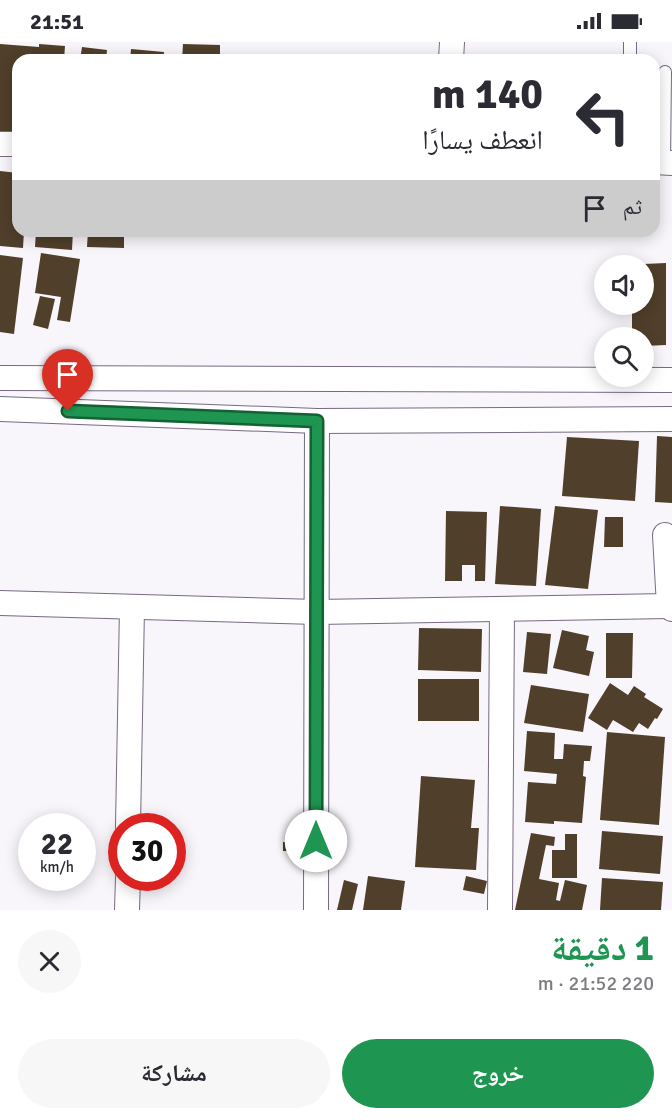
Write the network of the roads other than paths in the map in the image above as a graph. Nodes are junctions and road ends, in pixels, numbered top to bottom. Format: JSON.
{"nodes":[{"id":1,"x":664,"y":72,"type":"edge"},
{"id":2,"x":663,"y":162,"type":"edge"},
{"id":3,"x":0,"y":378,"type":"edge"},
{"id":4,"x":672,"y":380,"type":"edge"},
{"id":5,"x":0,"y":409,"type":"edge"},
{"id":6,"x":672,"y":419,"type":"edge"},
{"id":7,"x":317,"y":421,"type":"junction"},
{"id":8,"x":665,"y":535,"type":"dead end"},
{"id":9,"x":0,"y":603,"type":"edge"},
{"id":10,"x":132,"y":607,"type":"junction"},
{"id":11,"x":671,"y":608,"type":"edge"},
{"id":12,"x":502,"y":609,"type":"junction"},
{"id":13,"x":317,"y":612,"type":"junction"},
{"id":14,"x":128,"y":813,"type":"edge"},
{"id":15,"x":128,"y":891,"type":"edge"},
{"id":16,"x":127,"y":910,"type":"edge"},
{"id":17,"x":316,"y":910,"type":"edge"},
{"id":18,"x":500,"y":910,"type":"edge"}],
"edges":[{"from":1,"to":2,"type":"lane"},
{"from":3,"to":4,"type":"street"},
{"from":5,"to":7,"type":"street"},
{"from":6,"to":7,"type":"street"},
{"from":7,"to":13,"type":"street"},
{"from":8,"to":11,"type":"street"},
{"from":9,"to":10,"type":"street"},
{"from":10,"to":13,"type":"street"},
{"from":10,"to":14,"type":"street"},
{"from":11,"to":12,"type":"street"},
{"from":12,"to":13,"type":"street"},
{"from":12,"to":18,"type":"street"},
{"from":13,"to":17,"type":"street"},
{"from":15,"to":16,"type":"street"}]}
